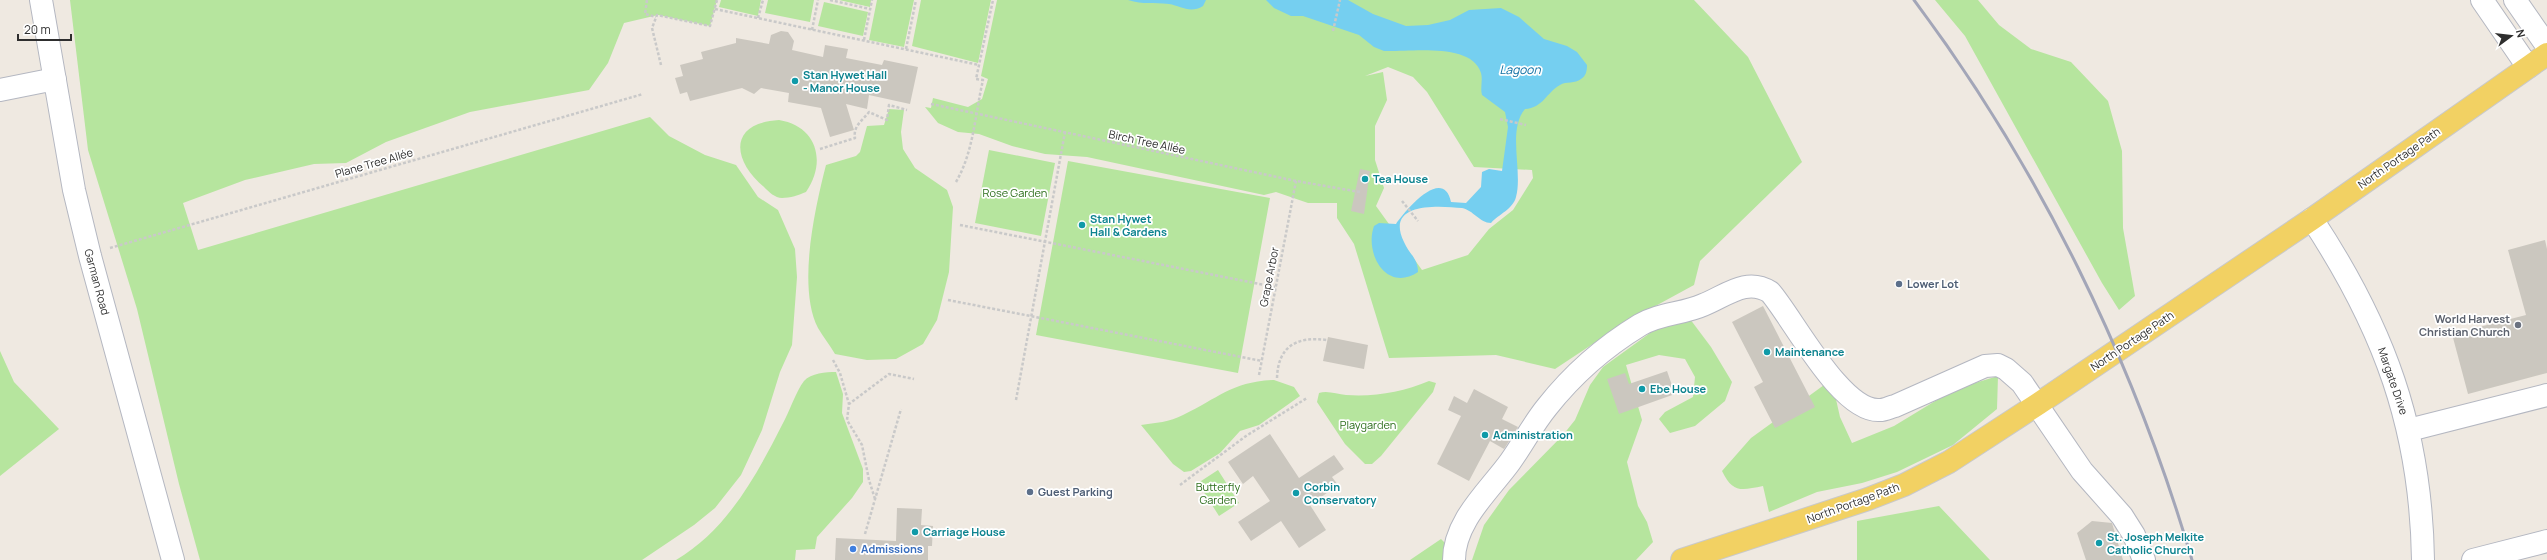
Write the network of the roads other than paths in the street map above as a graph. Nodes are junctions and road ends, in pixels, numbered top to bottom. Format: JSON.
{"nodes":[{"id":1,"x":40,"y":0,"type":"edge"},
{"id":2,"x":2482,"y":0,"type":"edge"},
{"id":3,"x":2515,"y":0,"type":"edge"},
{"id":4,"x":2547,"y":46,"type":"edge"},
{"id":5,"x":2547,"y":54,"type":"edge"},
{"id":6,"x":2528,"y":67,"type":"junction"},
{"id":7,"x":55,"y":79,"type":"junction"},
{"id":8,"x":0,"y":90,"type":"edge"},
{"id":9,"x":2312,"y":219,"type":"junction"},
{"id":10,"x":2547,"y":395,"type":"edge"},
{"id":11,"x":2038,"y":404,"type":"junction"},
{"id":12,"x":2409,"y":430,"type":"junction"},
{"id":13,"x":2547,"y":541,"type":"edge"},
{"id":14,"x":173,"y":560,"type":"edge"},
{"id":15,"x":1454,"y":560,"type":"edge"},
{"id":16,"x":1682,"y":560,"type":"edge"},
{"id":17,"x":2144,"y":560,"type":"edge"},
{"id":18,"x":2423,"y":560,"type":"edge"},
{"id":19,"x":2473,"y":560,"type":"edge"}],
"edges":[{"from":1,"to":7,"type":"street","name":"Garman Road"},
{"from":2,"to":6,"type":"street"},
{"from":3,"to":4,"type":"street"},
{"from":5,"to":6,"type":"main road","name":"North Portage Path"},
{"from":6,"to":9,"type":"main road","name":"North Portage Path"},
{"from":7,"to":8,"type":"street"},
{"from":7,"to":14,"type":"street","name":"Garman Road"},
{"from":9,"to":11,"type":"main road","name":"North Portage Path"},
{"from":9,"to":12,"type":"street","name":"Margate Drive"},
{"from":10,"to":12,"type":"street"},
{"from":11,"to":15,"type":"street"},
{"from":11,"to":16,"type":"main road","name":"North Portage Path"},
{"from":11,"to":17,"type":"street"},
{"from":12,"to":18,"type":"street","name":"Margate Drive"},
{"from":13,"to":19,"type":"street"}]}
